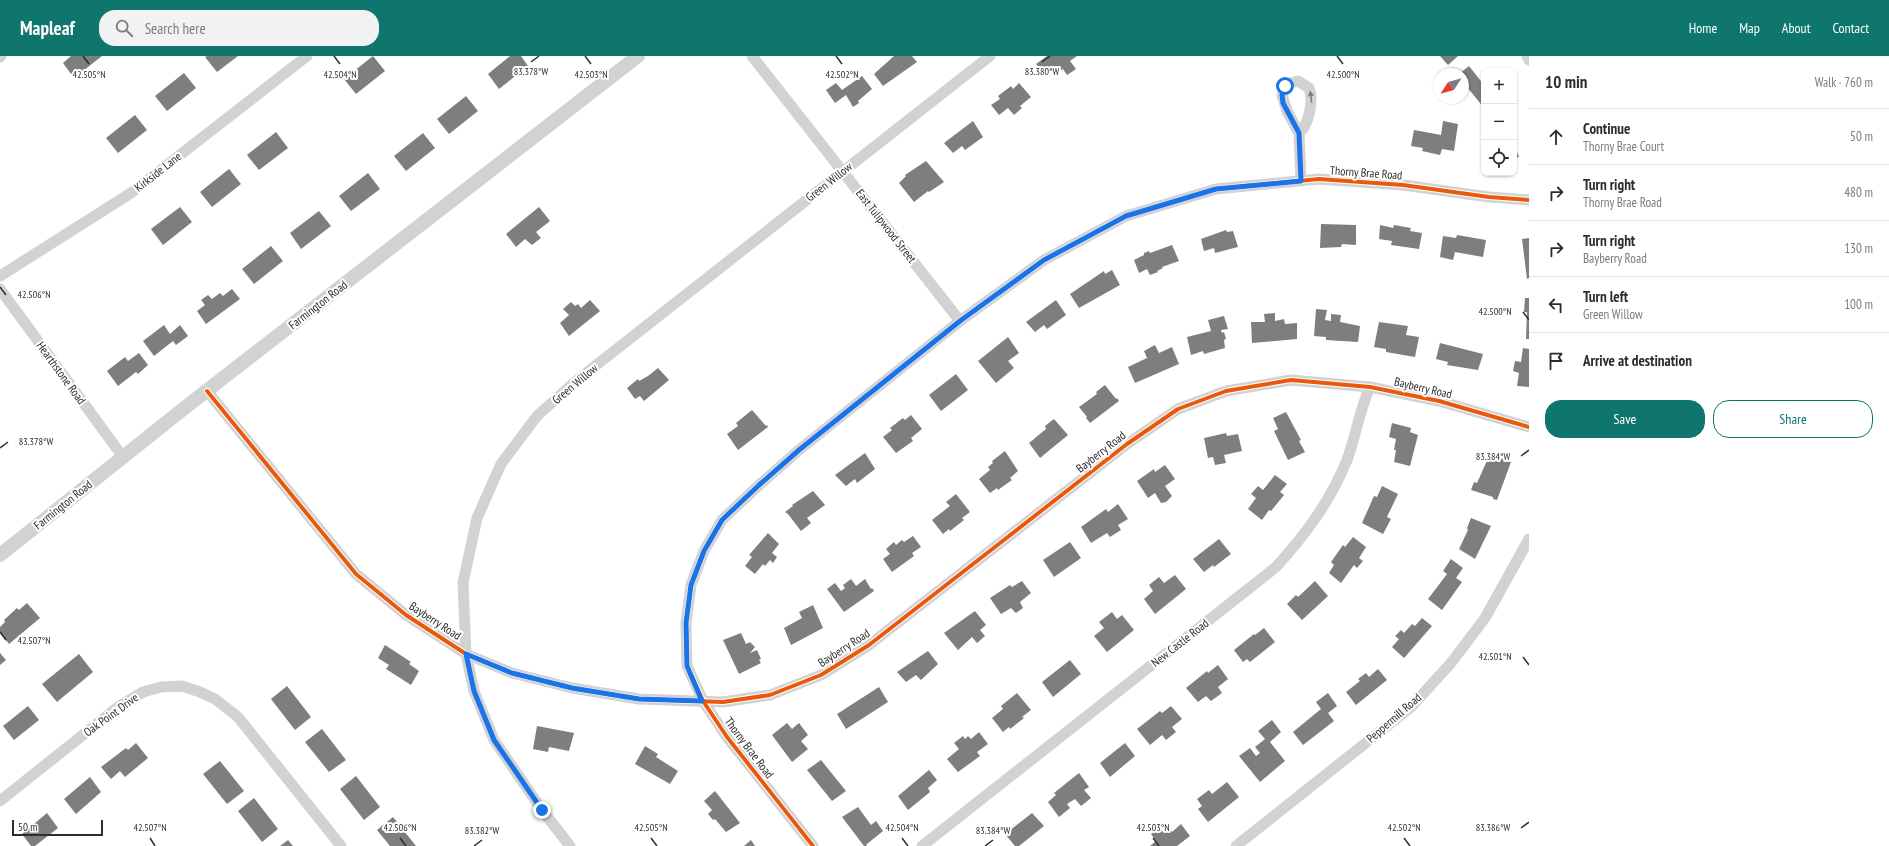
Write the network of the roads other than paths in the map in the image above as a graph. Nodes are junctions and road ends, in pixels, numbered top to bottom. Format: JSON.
{"nodes":[{"id":1,"x":307,"y":56,"type":"edge"},
{"id":2,"x":638,"y":56,"type":"edge"},
{"id":3,"x":752,"y":56,"type":"edge"},
{"id":4,"x":990,"y":56,"type":"edge"},
{"id":5,"x":1527,"y":56,"type":"edge"},
{"id":6,"x":1529,"y":60,"type":"edge"},
{"id":7,"x":1299,"y":133,"type":"dead end"},
{"id":8,"x":842,"y":171,"type":"junction"},
{"id":9,"x":1301,"y":181,"type":"junction"},
{"id":10,"x":1529,"y":200,"type":"edge"},
{"id":11,"x":0,"y":276,"type":"edge"},
{"id":12,"x":0,"y":289,"type":"edge"},
{"id":13,"x":960,"y":321,"type":"junction"},
{"id":14,"x":1370,"y":387,"type":"junction"},
{"id":15,"x":207,"y":391,"type":"junction"},
{"id":16,"x":1529,"y":427,"type":"edge"},
{"id":17,"x":123,"y":457,"type":"junction"},
{"id":18,"x":1529,"y":539,"type":"edge"},
{"id":19,"x":0,"y":555,"type":"edge"},
{"id":20,"x":466,"y":654,"type":"junction"},
{"id":21,"x":702,"y":701,"type":"junction"},
{"id":22,"x":0,"y":801,"type":"edge"},
{"id":23,"x":341,"y":846,"type":"edge"},
{"id":24,"x":570,"y":846,"type":"edge"},
{"id":25,"x":814,"y":846,"type":"edge"},
{"id":26,"x":922,"y":846,"type":"edge"},
{"id":27,"x":1236,"y":846,"type":"edge"}],
"edges":[{"from":1,"to":11,"type":"street","name":"Kirkside Lane"},
{"from":2,"to":15,"type":"street","name":"Farmington Road"},
{"from":3,"to":8,"type":"street","name":"East Tulipwood Street"},
{"from":4,"to":8,"type":"street","name":"Green Willow"},
{"from":5,"to":6,"type":"street"},
{"from":7,"to":9,"type":"street"},
{"from":8,"to":13,"type":"street","name":"East Tulipwood Street"},
{"from":8,"to":20,"type":"street","name":"Green Willow"},
{"from":9,"to":10,"type":"street","name":"Thorny Brae Road"},
{"from":9,"to":13,"type":"street","name":"Thorny Brae Road"},
{"from":12,"to":17,"type":"street","name":"Hearthstone Road"},
{"from":13,"to":21,"type":"street","name":"Thorny Brae Road"},
{"from":14,"to":16,"type":"street","name":"Bayberry Road"},
{"from":14,"to":21,"type":"street","name":"Bayberry Road"},
{"from":14,"to":26,"type":"street","name":"New Castle Road"},
{"from":15,"to":17,"type":"street","name":"Farmington Road"},
{"from":15,"to":20,"type":"street","name":"Bayberry Road"},
{"from":17,"to":19,"type":"street","name":"Farmington Road"},
{"from":18,"to":27,"type":"street","name":"Peppermill Road"},
{"from":20,"to":21,"type":"street","name":"Bayberry Road"},
{"from":20,"to":24,"type":"street","name":"Green Willow"},
{"from":21,"to":25,"type":"street","name":"Thorny Brae Road"},
{"from":22,"to":23,"type":"street","name":"Oak Point Drive"}]}
